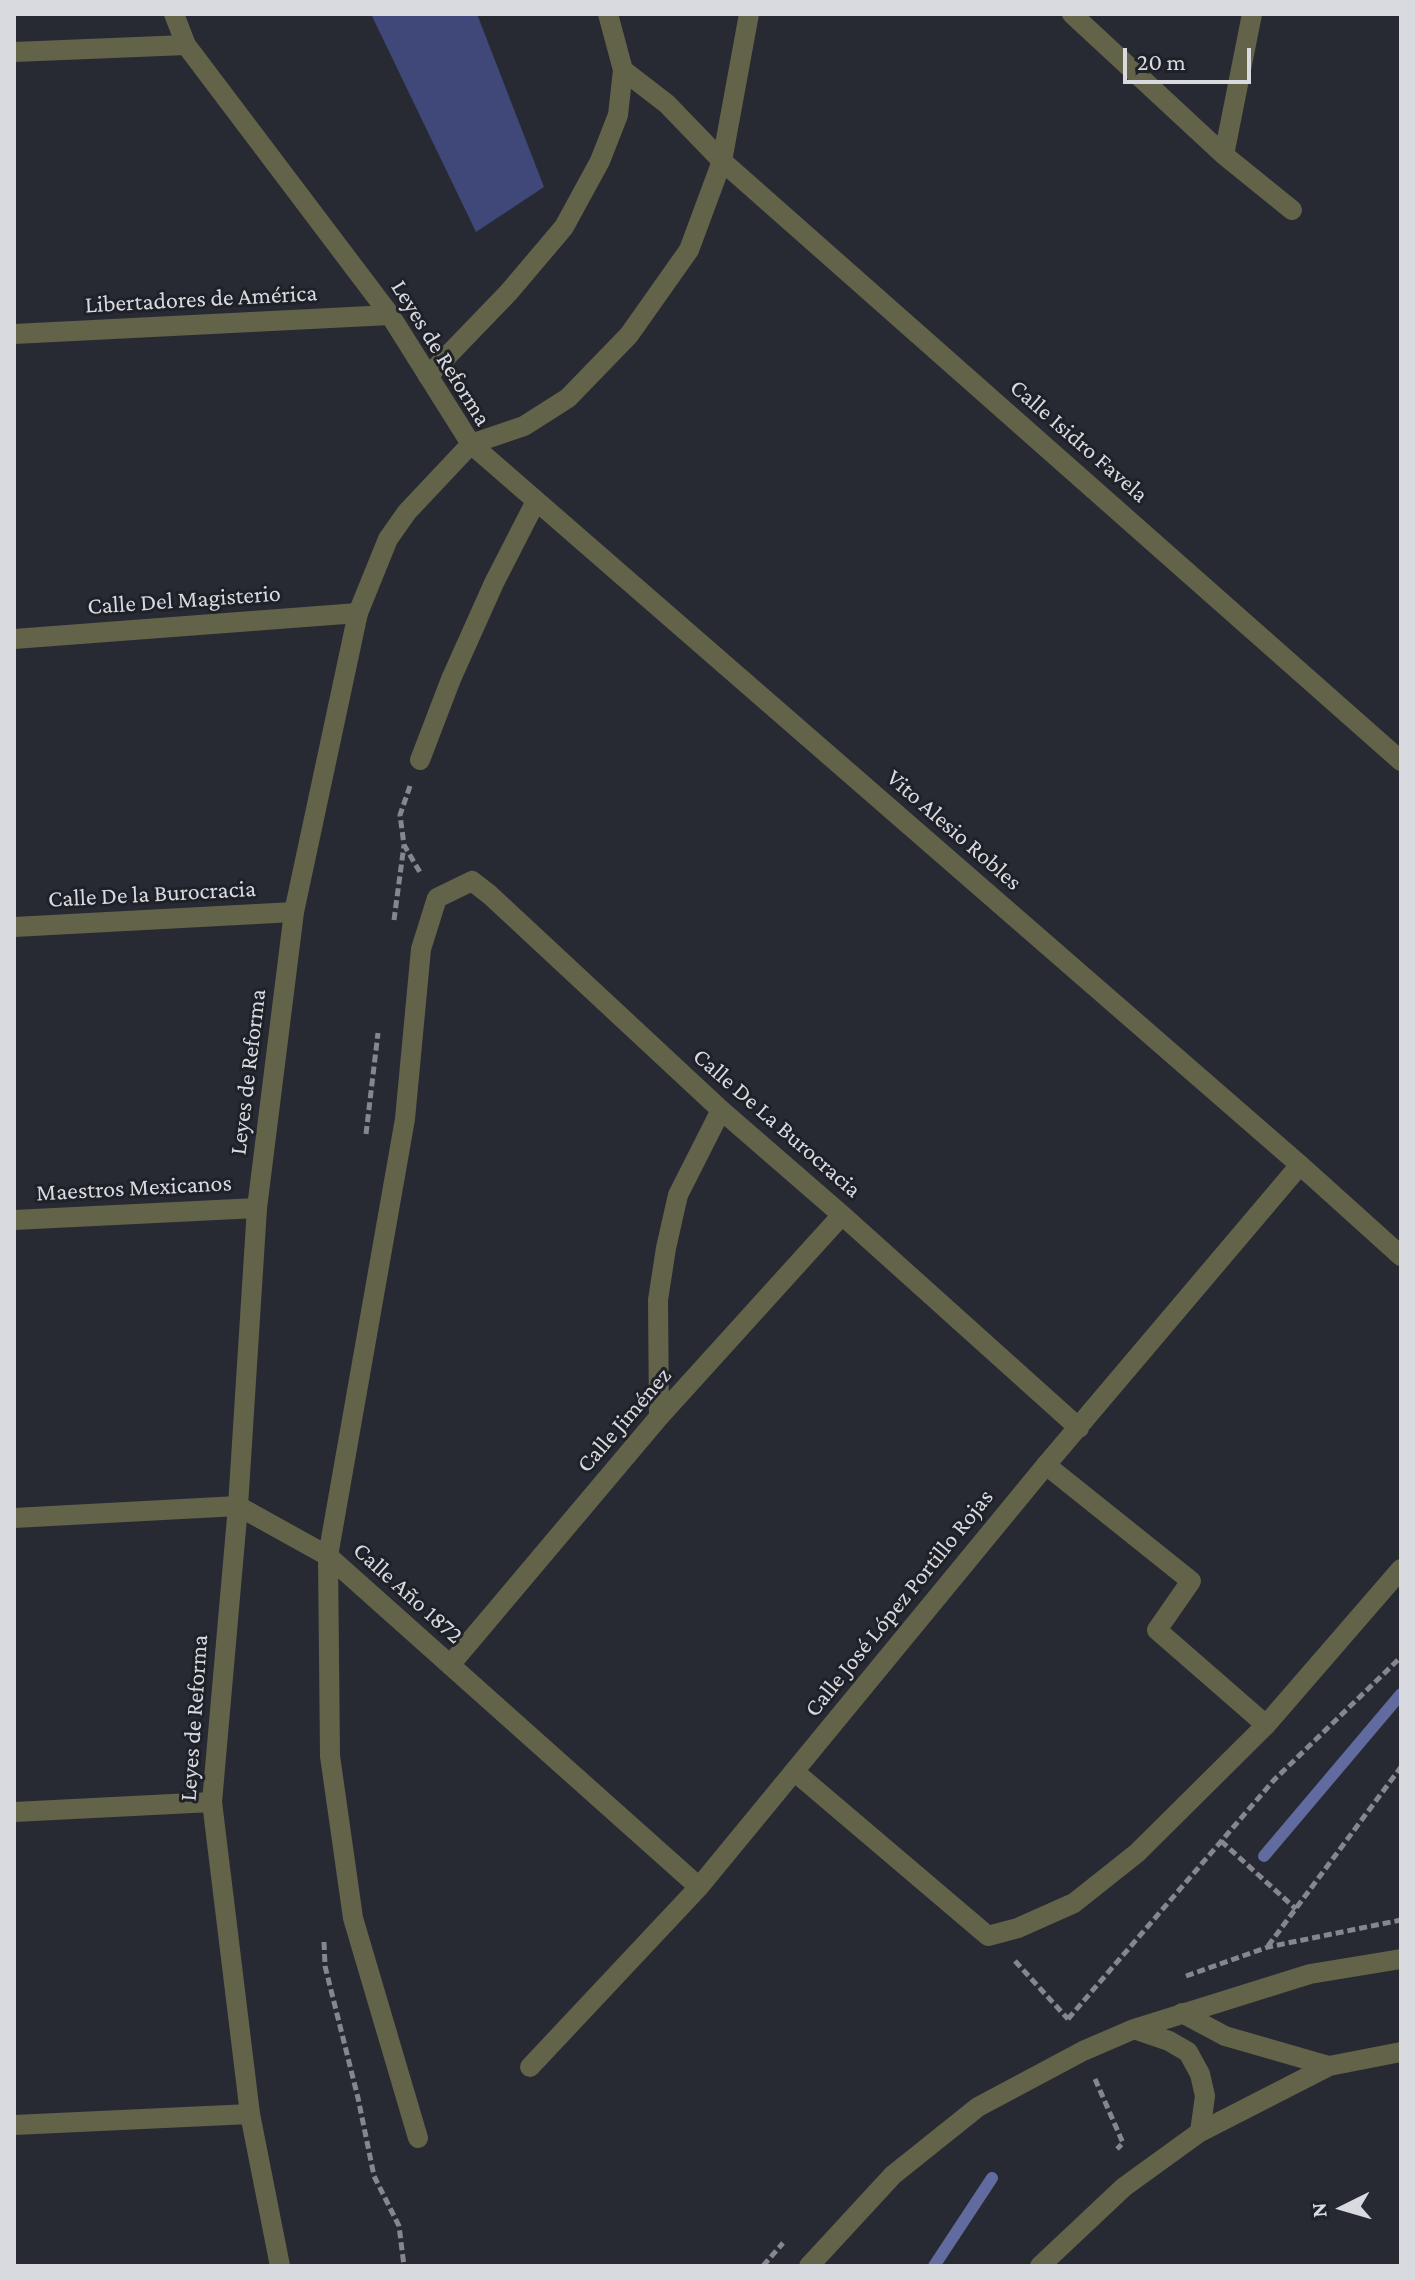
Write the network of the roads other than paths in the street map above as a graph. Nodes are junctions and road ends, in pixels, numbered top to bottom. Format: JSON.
{"nodes":[{"id":1,"x":174,"y":14,"type":"edge"},
{"id":2,"x":608,"y":14,"type":"edge"},
{"id":3,"x":749,"y":14,"type":"edge"},
{"id":4,"x":1072,"y":14,"type":"edge"},
{"id":5,"x":1252,"y":14,"type":"edge"},
{"id":6,"x":186,"y":45,"type":"junction"},
{"id":7,"x":14,"y":52,"type":"edge"},
{"id":8,"x":623,"y":70,"type":"junction"},
{"id":9,"x":1224,"y":155,"type":"junction"},
{"id":10,"x":722,"y":161,"type":"junction"},
{"id":11,"x":1292,"y":210,"type":"dead end"},
{"id":12,"x":390,"y":315,"type":"junction"},
{"id":13,"x":14,"y":334,"type":"edge"},
{"id":14,"x":428,"y":376,"type":"junction"},
{"id":15,"x":471,"y":444,"type":"junction"},
{"id":16,"x":536,"y":501,"type":"junction"},
{"id":17,"x":358,"y":613,"type":"junction"},
{"id":18,"x":14,"y":639,"type":"edge"},
{"id":19,"x":420,"y":760,"type":"road end"},
{"id":20,"x":1401,"y":761,"type":"edge"},
{"id":21,"x":294,"y":912,"type":"junction"},
{"id":22,"x":14,"y":927,"type":"edge"},
{"id":23,"x":721,"y":1110,"type":"junction"},
{"id":24,"x":1300,"y":1165,"type":"junction"},
{"id":25,"x":257,"y":1208,"type":"junction"},
{"id":26,"x":842,"y":1215,"type":"junction"},
{"id":27,"x":14,"y":1220,"type":"edge"},
{"id":28,"x":1401,"y":1256,"type":"edge"},
{"id":29,"x":659,"y":1417,"type":"junction"},
{"id":30,"x":1079,"y":1428,"type":"junction"},
{"id":31,"x":1046,"y":1465,"type":"junction"},
{"id":32,"x":238,"y":1506,"type":"junction"},
{"id":33,"x":14,"y":1518,"type":"edge"},
{"id":34,"x":328,"y":1556,"type":"junction"},
{"id":35,"x":1401,"y":1569,"type":"edge"},
{"id":36,"x":450,"y":1665,"type":"junction"},
{"id":37,"x":1266,"y":1725,"type":"junction"},
{"id":38,"x":795,"y":1772,"type":"junction"},
{"id":39,"x":212,"y":1802,"type":"junction"},
{"id":40,"x":14,"y":1812,"type":"edge"},
{"id":41,"x":699,"y":1887,"type":"junction"},
{"id":42,"x":1401,"y":1959,"type":"edge"},
{"id":43,"x":1182,"y":2013,"type":"junction"},
{"id":44,"x":1134,"y":2029,"type":"junction"},
{"id":45,"x":1401,"y":2052,"type":"edge"},
{"id":46,"x":1329,"y":2066,"type":"junction"},
{"id":47,"x":530,"y":2067,"type":"dead end"},
{"id":48,"x":250,"y":2114,"type":"junction"},
{"id":49,"x":14,"y":2125,"type":"edge"},
{"id":50,"x":1200,"y":2132,"type":"junction"},
{"id":51,"x":418,"y":2138,"type":"dead end"},
{"id":52,"x":280,"y":2266,"type":"edge"},
{"id":53,"x":809,"y":2266,"type":"edge"},
{"id":54,"x":1040,"y":2266,"type":"edge"}],
"edges":[{"from":1,"to":6,"type":"street","name":"Leyes de Reforma"},
{"from":2,"to":8,"type":"street"},
{"from":3,"to":10,"type":"street"},
{"from":4,"to":9,"type":"street"},
{"from":5,"to":9,"type":"street"},
{"from":6,"to":7,"type":"street"},
{"from":6,"to":12,"type":"street","name":"Leyes de Reforma"},
{"from":8,"to":10,"type":"street","name":"Calle Isidro Favela"},
{"from":8,"to":14,"type":"street"},
{"from":9,"to":11,"type":"street"},
{"from":10,"to":15,"type":"street"},
{"from":10,"to":20,"type":"street","name":"Calle Isidro Favela"},
{"from":12,"to":13,"type":"street","name":"Libertadores de América"},
{"from":12,"to":14,"type":"street","name":"Leyes de Reforma"},
{"from":14,"to":15,"type":"street","name":"Leyes de Reforma"},
{"from":15,"to":16,"type":"street","name":"Vito Alesio Robles"},
{"from":15,"to":17,"type":"street","name":"Leyes de Reforma"},
{"from":16,"to":19,"type":"street"},
{"from":16,"to":24,"type":"street","name":"Vito Alesio Robles"},
{"from":17,"to":18,"type":"street","name":"Calle Del Magisterio"},
{"from":17,"to":21,"type":"street","name":"Leyes de Reforma"},
{"from":21,"to":22,"type":"street","name":"Calle De la Burocracia"},
{"from":21,"to":25,"type":"street","name":"Leyes de Reforma"},
{"from":23,"to":26,"type":"street","name":"Calle De La Burocracia"},
{"from":23,"to":29,"type":"street"},
{"from":23,"to":34,"type":"street","name":"Calle De La Burocracia"},
{"from":24,"to":28,"type":"street","name":"Vito Alesio Robles"},
{"from":24,"to":30,"type":"street","name":"Calle José López Portillo Rojas"},
{"from":25,"to":27,"type":"street","name":"Maestros Mexicanos"},
{"from":25,"to":32,"type":"street","name":"Leyes de Reforma"},
{"from":26,"to":29,"type":"street","name":"Calle Jiménez"},
{"from":26,"to":30,"type":"street","name":"Calle De La Burocracia"},
{"from":29,"to":36,"type":"street","name":"Calle Jiménez"},
{"from":30,"to":31,"type":"street","name":"Calle José López Portillo Rojas"},
{"from":31,"to":37,"type":"street"},
{"from":31,"to":38,"type":"street","name":"Calle José López Portillo Rojas"},
{"from":32,"to":33,"type":"street"},
{"from":32,"to":34,"type":"street","name":"Calle Año 1872"},
{"from":32,"to":39,"type":"street","name":"Leyes de Reforma"},
{"from":34,"to":36,"type":"street","name":"Calle Año 1872"},
{"from":34,"to":51,"type":"street"},
{"from":35,"to":37,"type":"street"},
{"from":36,"to":41,"type":"street","name":"Calle Año 1872"},
{"from":37,"to":38,"type":"street"},
{"from":38,"to":41,"type":"street","name":"Calle José López Portillo Rojas"},
{"from":39,"to":40,"type":"street"},
{"from":39,"to":48,"type":"street","name":"Leyes de Reforma"},
{"from":41,"to":47,"type":"street","name":"Calle José López Portillo Rojas"},
{"from":42,"to":43,"type":"street"},
{"from":43,"to":44,"type":"street"},
{"from":43,"to":46,"type":"street"},
{"from":44,"to":50,"type":"street"},
{"from":44,"to":53,"type":"street"},
{"from":45,"to":46,"type":"street"},
{"from":46,"to":50,"type":"street"},
{"from":48,"to":49,"type":"street"},
{"from":48,"to":52,"type":"street","name":"Leyes de Reforma"},
{"from":50,"to":54,"type":"street"}]}
